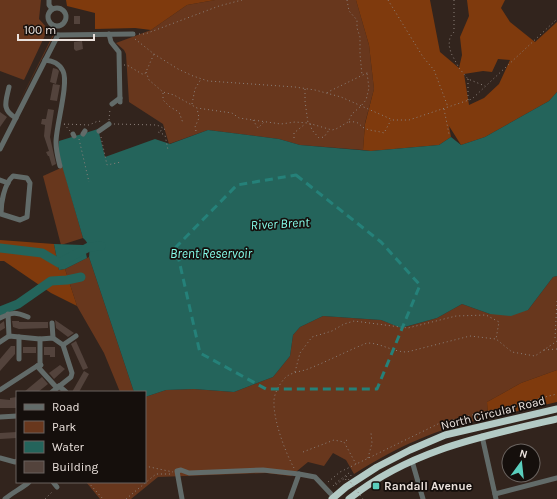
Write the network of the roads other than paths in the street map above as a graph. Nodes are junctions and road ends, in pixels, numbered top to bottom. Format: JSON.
{"nodes":[{"id":1,"x":49,"y":0,"type":"edge"},
{"id":2,"x":52,"y":9,"type":"junction"},
{"id":3,"x":57,"y":27,"type":"junction"},
{"id":4,"x":109,"y":34,"type":"junction"},
{"id":5,"x":58,"y":35,"type":"junction"},
{"id":6,"x":133,"y":35,"type":"road end"},
{"id":7,"x":45,"y":60,"type":"junction"},
{"id":8,"x":9,"y":87,"type":"dead end"},
{"id":9,"x":112,"y":104,"type":"road end"},
{"id":10,"x":16,"y":118,"type":"junction"},
{"id":11,"x":109,"y":124,"type":"road end"},
{"id":12,"x":99,"y":131,"type":"road end"},
{"id":13,"x":0,"y":149,"type":"edge"},
{"id":14,"x":60,"y":166,"type":"dead end"},
{"id":15,"x":0,"y":180,"type":"edge"},
{"id":16,"x":8,"y":183,"type":"junction"},
{"id":17,"x":8,"y":314,"type":"junction"},
{"id":18,"x":0,"y":318,"type":"edge"},
{"id":19,"x":28,"y":318,"type":"dead end"},
{"id":20,"x":52,"y":323,"type":"dead end"},
{"id":21,"x":9,"y":336,"type":"junction"},
{"id":22,"x":76,"y":336,"type":"dead end"},
{"id":23,"x":19,"y":337,"type":"junction"},
{"id":24,"x":53,"y":338,"type":"junction"},
{"id":25,"x":40,"y":339,"type":"junction"},
{"id":26,"x":0,"y":342,"type":"edge"},
{"id":27,"x":63,"y":345,"type":"junction"},
{"id":28,"x":19,"y":359,"type":"dead end"},
{"id":29,"x":39,"y":366,"type":"junction"},
{"id":30,"x":1,"y":388,"type":"edge"},
{"id":31,"x":56,"y":389,"type":"edge"},
{"id":32,"x":557,"y":409,"type":"edge"},
{"id":33,"x":16,"y":416,"type":"edge"},
{"id":34,"x":0,"y":417,"type":"edge"},
{"id":35,"x":557,"y":419,"type":"edge"},
{"id":36,"x":482,"y":436,"type":"junction"},
{"id":37,"x":0,"y":458,"type":"edge"},
{"id":38,"x":412,"y":461,"type":"junction"},
{"id":39,"x":16,"y":462,"type":"edge"},
{"id":40,"x":299,"y":474,"type":"junction"},
{"id":41,"x":557,"y":478,"type":"edge"},
{"id":42,"x":28,"y":483,"type":"edge"},
{"id":43,"x":54,"y":483,"type":"edge"},
{"id":44,"x":57,"y":487,"type":"dead end"},
{"id":45,"x":331,"y":496,"type":"edge"},
{"id":46,"x":496,"y":497,"type":"edge"},
{"id":47,"x":5,"y":499,"type":"edge"},
{"id":48,"x":182,"y":499,"type":"edge"},
{"id":49,"x":290,"y":499,"type":"edge"},
{"id":50,"x":349,"y":499,"type":"edge"},
{"id":51,"x":423,"y":499,"type":"edge"}],
"edges":[{"from":1,"to":2,"type":"street"},
{"from":2,"to":3,"type":"street"},
{"from":2,"to":3,"type":"street"},
{"from":3,"to":5,"type":"street"},
{"from":4,"to":5,"type":"street"},
{"from":4,"to":6,"type":"street"},
{"from":4,"to":9,"type":"street"},
{"from":5,"to":7,"type":"street"},
{"from":7,"to":10,"type":"street"},
{"from":7,"to":14,"type":"street"},
{"from":8,"to":10,"type":"street"},
{"from":10,"to":13,"type":"street"},
{"from":11,"to":12,"type":"street"},
{"from":15,"to":16,"type":"street"},
{"from":16,"to":16,"type":"street"},
{"from":17,"to":18,"type":"street"},
{"from":17,"to":19,"type":"street"},
{"from":17,"to":21,"type":"street"},
{"from":20,"to":24,"type":"street"},
{"from":21,"to":23,"type":"street"},
{"from":21,"to":26,"type":"street"},
{"from":22,"to":27,"type":"street"},
{"from":23,"to":25,"type":"street"},
{"from":23,"to":28,"type":"street"},
{"from":24,"to":25,"type":"street"},
{"from":24,"to":27,"type":"street"},
{"from":25,"to":29,"type":"street"},
{"from":27,"to":31,"type":"street"},
{"from":29,"to":30,"type":"street"},
{"from":29,"to":31,"type":"street"},
{"from":32,"to":45,"type":"highway","name":"North Circular Road"},
{"from":33,"to":34,"type":"street"},
{"from":35,"to":36,"type":"highway","name":"North Circular Road"},
{"from":36,"to":38,"type":"highway","name":"North Circular Road"},
{"from":36,"to":46,"type":"street"},
{"from":37,"to":39,"type":"street"},
{"from":38,"to":50,"type":"highway","name":"North Circular Road"},
{"from":38,"to":51,"type":"street"},
{"from":40,"to":45,"type":"street"},
{"from":40,"to":48,"type":"street"},
{"from":40,"to":49,"type":"street"},
{"from":41,"to":46,"type":"street"},
{"from":42,"to":47,"type":"street"},
{"from":43,"to":44,"type":"street"}]}
